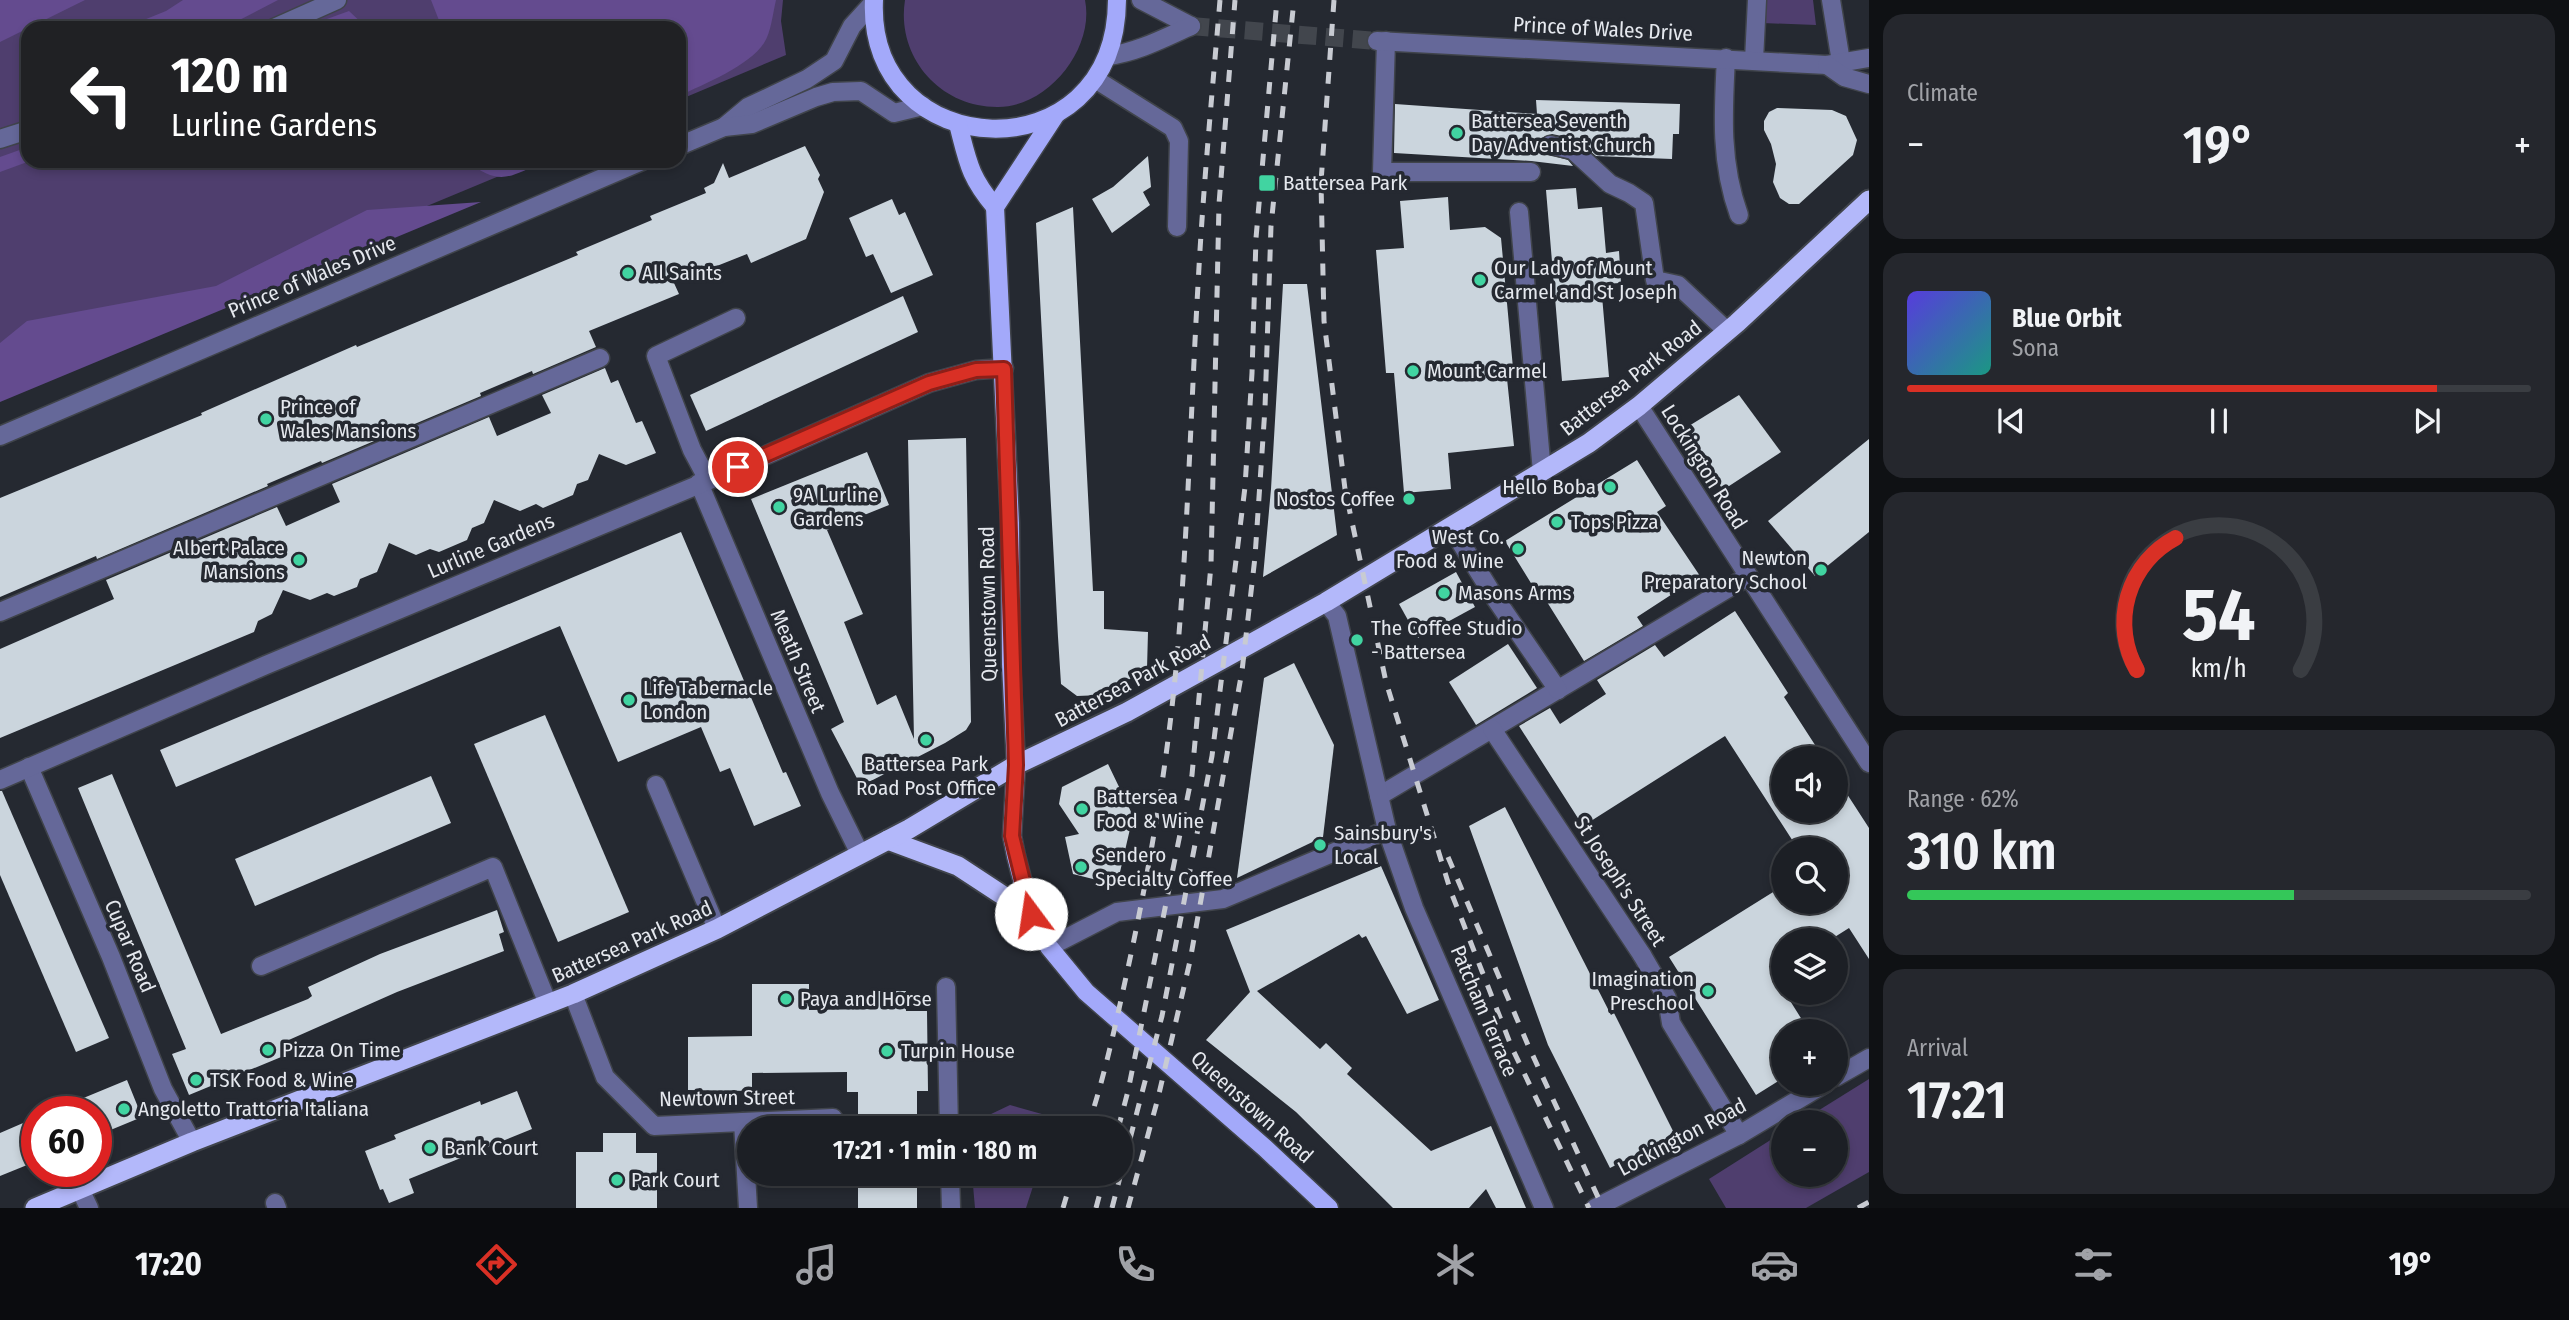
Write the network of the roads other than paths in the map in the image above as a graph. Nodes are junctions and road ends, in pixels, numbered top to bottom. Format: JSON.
{"nodes":[{"id":1,"x":337,"y":0,"type":"edge"},
{"id":2,"x":1117,"y":0,"type":"edge"},
{"id":3,"x":1142,"y":0,"type":"edge"},
{"id":4,"x":1757,"y":0,"type":"edge"},
{"id":5,"x":1832,"y":0,"type":"edge"},
{"id":6,"x":873,"y":1,"type":"edge"},
{"id":7,"x":290,"y":21,"type":"edge"},
{"id":8,"x":1108,"y":56,"type":"junction"},
{"id":9,"x":1726,"y":58,"type":"junction"},
{"id":10,"x":1869,"y":58,"type":"edge"},
{"id":11,"x":1754,"y":60,"type":"junction"},
{"id":12,"x":1834,"y":64,"type":"junction"},
{"id":13,"x":1095,"y":79,"type":"junction"},
{"id":14,"x":1869,"y":83,"type":"edge"},
{"id":15,"x":923,"y":106,"type":"junction"},
{"id":16,"x":1056,"y":114,"type":"junction"},
{"id":17,"x":958,"y":124,"type":"junction"},
{"id":18,"x":724,"y":127,"type":"junction"},
{"id":19,"x":21,"y":132,"type":"edge"},
{"id":20,"x":0,"y":139,"type":"edge"},
{"id":21,"x":686,"y":143,"type":"edge"},
{"id":22,"x":1550,"y":145,"type":"dead end"},
{"id":23,"x":626,"y":168,"type":"edge"},
{"id":24,"x":1531,"y":172,"type":"dead end"},
{"id":25,"x":995,"y":207,"type":"junction"},
{"id":26,"x":1866,"y":209,"type":"edge"},
{"id":27,"x":1519,"y":212,"type":"dead end"},
{"id":28,"x":1739,"y":215,"type":"dead end"},
{"id":29,"x":1177,"y":227,"type":"dead end"},
{"id":30,"x":736,"y":318,"type":"dead end"},
{"id":31,"x":1727,"y":331,"type":"junction"},
{"id":32,"x":600,"y":358,"type":"dead end"},
{"id":33,"x":1004,"y":369,"type":"junction"},
{"id":34,"x":1639,"y":406,"type":"junction"},
{"id":35,"x":0,"y":436,"type":"edge"},
{"id":36,"x":1542,"y":472,"type":"junction"},
{"id":37,"x":704,"y":482,"type":"junction"},
{"id":38,"x":1451,"y":527,"type":"junction"},
{"id":39,"x":1747,"y":577,"type":"junction"},
{"id":40,"x":1326,"y":602,"type":"junction"},
{"id":41,"x":0,"y":612,"type":"edge"},
{"id":42,"x":1558,"y":690,"type":"junction"},
{"id":43,"x":1492,"y":729,"type":"junction"},
{"id":44,"x":1869,"y":763,"type":"edge"},
{"id":45,"x":1016,"y":765,"type":"junction"},
{"id":46,"x":29,"y":767,"type":"junction"},
{"id":47,"x":0,"y":780,"type":"edge"},
{"id":48,"x":656,"y":785,"type":"dead end"},
{"id":49,"x":1379,"y":796,"type":"junction"},
{"id":50,"x":1387,"y":830,"type":"junction"},
{"id":51,"x":888,"y":840,"type":"junction"},
{"id":52,"x":860,"y":854,"type":"junction"},
{"id":53,"x":1031,"y":914,"type":"junction"},
{"id":54,"x":718,"y":929,"type":"junction"},
{"id":55,"x":1049,"y":947,"type":"junction"},
{"id":56,"x":261,"y":966,"type":"dead end"},
{"id":57,"x":946,"y":987,"type":"dead end"},
{"id":58,"x":573,"y":994,"type":"junction"},
{"id":59,"x":548,"y":1004,"type":"junction"},
{"id":60,"x":1869,"y":1058,"type":"edge"},
{"id":61,"x":1848,"y":1070,"type":"edge"},
{"id":62,"x":1804,"y":1096,"type":"edge"},
{"id":63,"x":949,"y":1116,"type":"edge"},
{"id":64,"x":737,"y":1122,"type":"edge"},
{"id":65,"x":1739,"y":1135,"type":"junction"},
{"id":66,"x":192,"y":1142,"type":"junction"},
{"id":67,"x":747,"y":1186,"type":"edge"},
{"id":68,"x":950,"y":1186,"type":"edge"},
{"id":69,"x":80,"y":1189,"type":"junction"},
{"id":70,"x":35,"y":1208,"type":"edge"},
{"id":71,"x":89,"y":1208,"type":"edge"},
{"id":72,"x":748,"y":1208,"type":"edge"},
{"id":73,"x":951,"y":1208,"type":"edge"},
{"id":74,"x":1329,"y":1208,"type":"edge"},
{"id":75,"x":1544,"y":1208,"type":"edge"},
{"id":76,"x":1595,"y":1208,"type":"edge"}],
"edges":[{"from":1,"to":7,"type":"street"},
{"from":2,"to":8,"type":"main road"},
{"from":3,"to":8,"type":"street"},
{"from":4,"to":11,"type":"street"},
{"from":5,"to":12,"type":"street"},
{"from":6,"to":15,"type":"main road"},
{"from":6,"to":18,"type":"street"},
{"from":8,"to":13,"type":"main road"},
{"from":9,"to":11,"type":"street","name":"Prince of Wales Drive"},
{"from":9,"to":24,"type":"street","name":"Prince of Wales Drive"},
{"from":9,"to":28,"type":"street"},
{"from":10,"to":12,"type":"street","name":"Prince of Wales Drive"},
{"from":11,"to":12,"type":"street","name":"Prince of Wales Drive"},
{"from":12,"to":14,"type":"street","name":"Prince of Wales Drive"},
{"from":13,"to":16,"type":"main road"},
{"from":13,"to":29,"type":"street"},
{"from":15,"to":17,"type":"main road"},
{"from":15,"to":18,"type":"street"},
{"from":16,"to":17,"type":"main road"},
{"from":16,"to":25,"type":"main road"},
{"from":17,"to":25,"type":"main road"},
{"from":18,"to":21,"type":"street"},
{"from":19,"to":20,"type":"street"},
{"from":22,"to":31,"type":"street"},
{"from":23,"to":35,"type":"street","name":"Prince of Wales Drive"},
{"from":25,"to":33,"type":"main road","name":"Queenstown Road"},
{"from":26,"to":31,"type":"highway","name":"Battersea Park Road"},
{"from":27,"to":36,"type":"street"},
{"from":30,"to":37,"type":"street","name":"Meath Street"},
{"from":31,"to":34,"type":"highway","name":"Battersea Park Road"},
{"from":32,"to":41,"type":"street"},
{"from":33,"to":37,"type":"street","name":"Lurline Gardens"},
{"from":33,"to":45,"type":"main road","name":"Queenstown Road"},
{"from":34,"to":36,"type":"highway","name":"Battersea Park Road"},
{"from":34,"to":39,"type":"street","name":"Lockington Road"},
{"from":36,"to":38,"type":"highway","name":"Battersea Park Road"},
{"from":37,"to":46,"type":"street","name":"Lurline Gardens"},
{"from":37,"to":52,"type":"street","name":"Meath Street"},
{"from":38,"to":40,"type":"highway","name":"Battersea Park Road"},
{"from":38,"to":42,"type":"street"},
{"from":39,"to":42,"type":"street"},
{"from":39,"to":44,"type":"street","name":"Lockington Road"},
{"from":40,"to":45,"type":"highway","name":"Battersea Park Road"},
{"from":40,"to":49,"type":"street","name":"Patcham Terrace"},
{"from":42,"to":43,"type":"street"},
{"from":43,"to":49,"type":"street"},
{"from":43,"to":65,"type":"street","name":"St Joseph's Street"},
{"from":45,"to":51,"type":"highway","name":"Battersea Park Road"},
{"from":45,"to":53,"type":"main road","name":"Queenstown Road"},
{"from":46,"to":47,"type":"street","name":"Lurline Gardens"},
{"from":46,"to":66,"type":"street","name":"Cupar Road"},
{"from":48,"to":54,"type":"street"},
{"from":49,"to":50,"type":"street","name":"Patcham Terrace"},
{"from":50,"to":55,"type":"street"},
{"from":50,"to":75,"type":"street","name":"Patcham Terrace"},
{"from":51,"to":52,"type":"highway","name":"Battersea Park Road"},
{"from":51,"to":53,"type":"highway"},
{"from":52,"to":54,"type":"highway","name":"Battersea Park Road"},
{"from":53,"to":55,"type":"main road","name":"Queenstown Road"},
{"from":54,"to":58,"type":"highway","name":"Battersea Park Road"},
{"from":55,"to":74,"type":"main road","name":"Queenstown Road"},
{"from":56,"to":59,"type":"street"},
{"from":57,"to":63,"type":"street"},
{"from":58,"to":59,"type":"highway","name":"Battersea Park Road"},
{"from":58,"to":64,"type":"street","name":"Newtown Street"},
{"from":59,"to":66,"type":"highway","name":"Battersea Park Road"},
{"from":60,"to":61,"type":"street"},
{"from":62,"to":65,"type":"street","name":"Lockington Road"},
{"from":65,"to":76,"type":"street","name":"Lockington Road"},
{"from":66,"to":69,"type":"highway","name":"Battersea Park Road"},
{"from":67,"to":72,"type":"street"},
{"from":68,"to":73,"type":"street"},
{"from":69,"to":70,"type":"highway","name":"Battersea Park Road"},
{"from":69,"to":71,"type":"street"}]}
